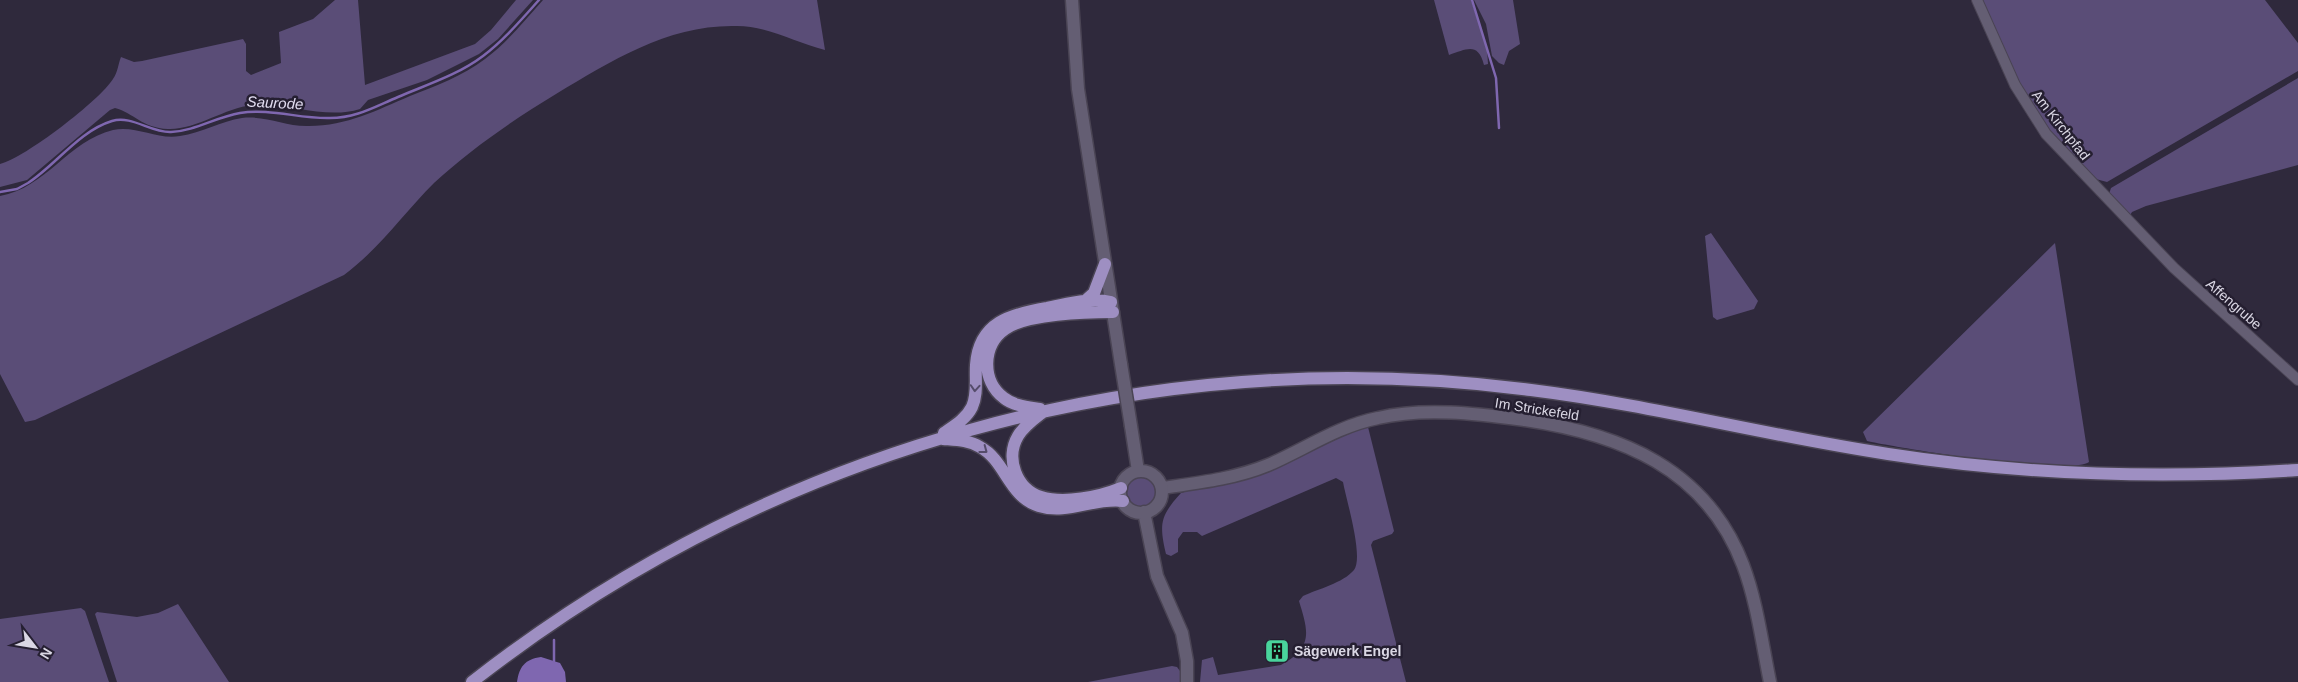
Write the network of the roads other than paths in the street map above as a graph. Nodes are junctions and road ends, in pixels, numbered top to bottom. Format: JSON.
{"nodes":[{"id":1,"x":1072,"y":0,"type":"edge"},
{"id":2,"x":1977,"y":0,"type":"edge"},
{"id":3,"x":2153,"y":248,"type":"joint"},
{"id":4,"x":1105,"y":264,"type":"junction"},
{"id":5,"x":1084,"y":302,"type":"junction"},
{"id":6,"x":1112,"y":307,"type":"junction"},
{"id":7,"x":2298,"y":380,"type":"edge"},
{"id":8,"x":1045,"y":410,"type":"junction"},
{"id":9,"x":938,"y":438,"type":"junction"},
{"id":10,"x":2298,"y":470,"type":"edge"},
{"id":11,"x":1138,"y":471,"type":"junction"},
{"id":12,"x":1162,"y":488,"type":"junction"},
{"id":13,"x":1122,"y":494,"type":"junction"},
{"id":14,"x":1144,"y":512,"type":"junction"},
{"id":15,"x":472,"y":682,"type":"edge"},
{"id":16,"x":1187,"y":682,"type":"edge"},
{"id":17,"x":1770,"y":682,"type":"edge"}],
"edges":[{"from":1,"to":4,"type":"street"},
{"from":2,"to":3,"type":"street","name":"Am Kirchpfad"},
{"from":3,"to":7,"type":"street","name":"Affengrube"},
{"from":4,"to":5,"type":"main road"},
{"from":4,"to":6,"type":"street"},
{"from":5,"to":6,"type":"main road"},
{"from":5,"to":9,"type":"main road","one_way":true},
{"from":6,"to":8,"type":"main road"},
{"from":6,"to":11,"type":"street","bridge":true},
{"from":8,"to":9,"type":"main road"},
{"from":8,"to":10,"type":"main road"},
{"from":8,"to":13,"type":"main road"},
{"from":9,"to":13,"type":"main road","one_way":true},
{"from":9,"to":15,"type":"main road"},
{"from":11,"to":12,"type":"street"},
{"from":11,"to":13,"type":"street"},
{"from":12,"to":14,"type":"street"},
{"from":12,"to":17,"type":"street","name":"Im Strickefeld"},
{"from":13,"to":14,"type":"street"},
{"from":14,"to":16,"type":"street"}]}
